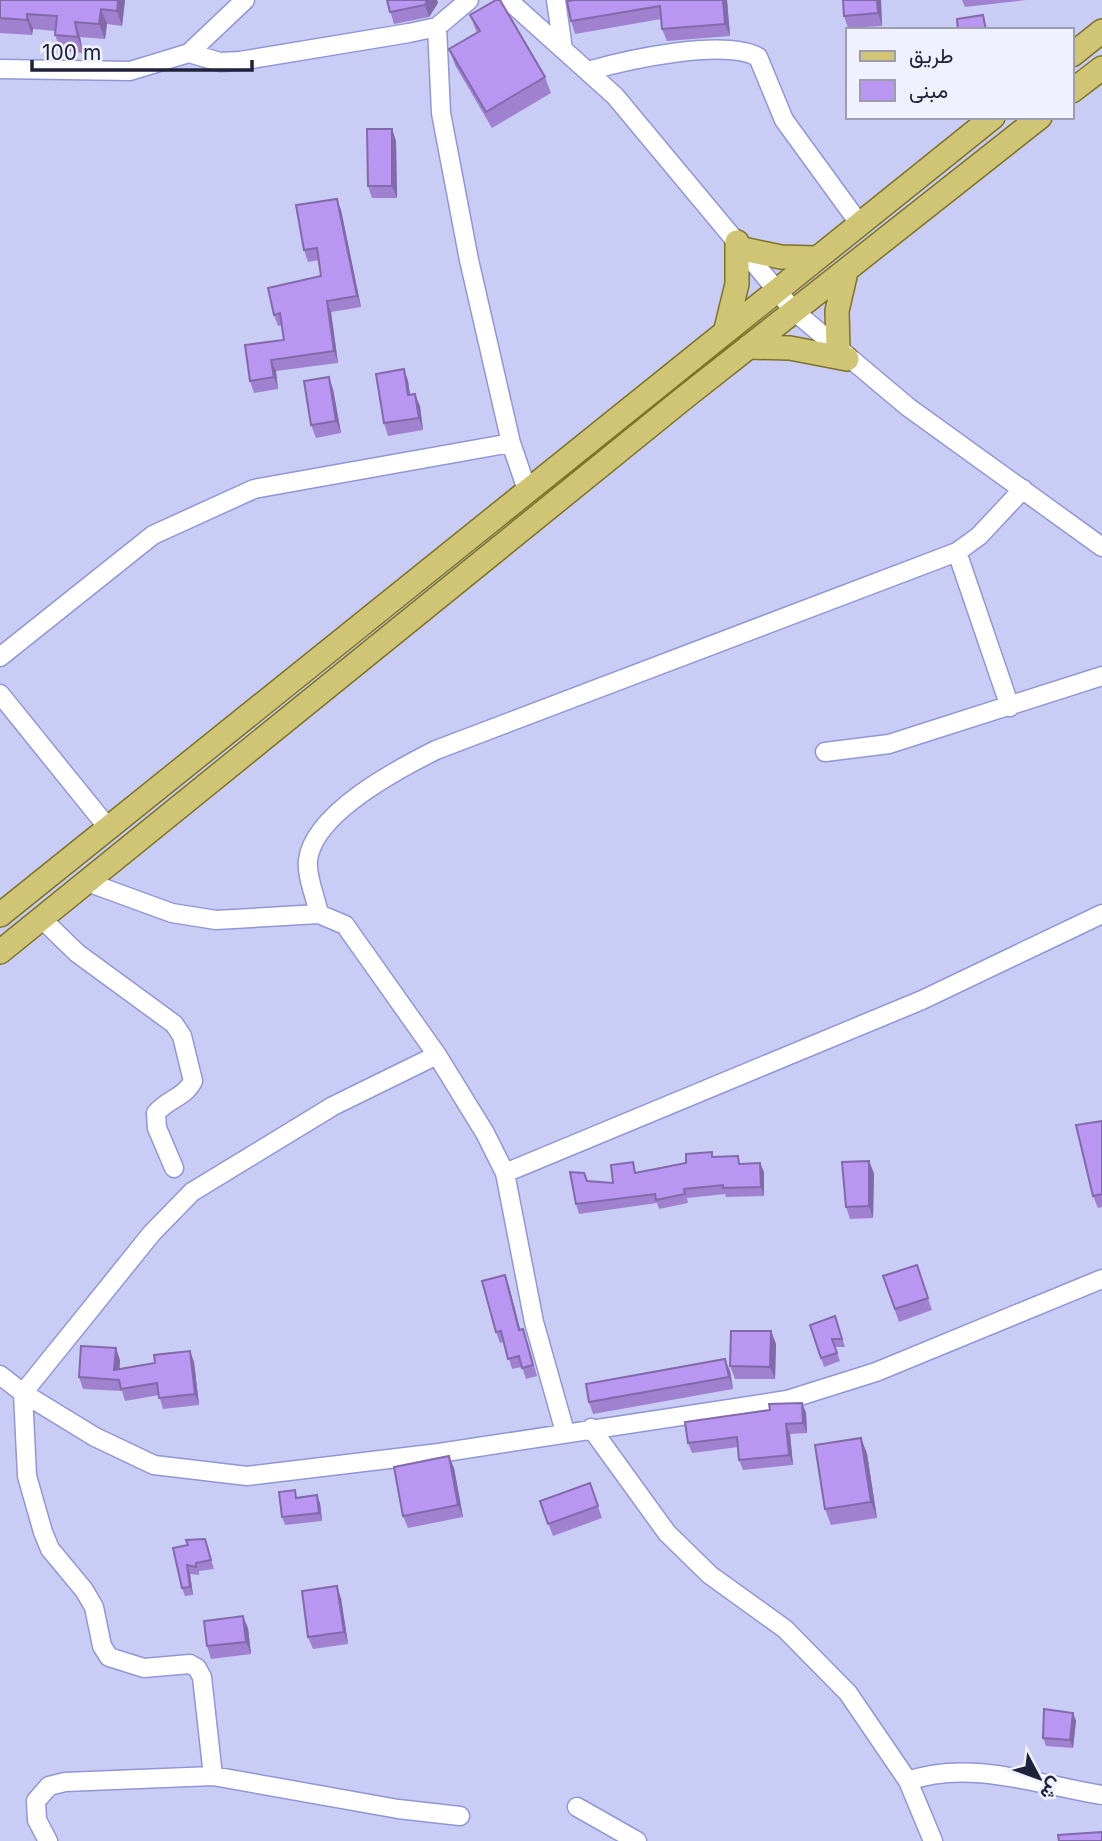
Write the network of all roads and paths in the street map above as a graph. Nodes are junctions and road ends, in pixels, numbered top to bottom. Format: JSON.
{"nodes":[{"id":1,"x":245,"y":0,"type":"edge"},
{"id":2,"x":469,"y":0,"type":"edge"},
{"id":3,"x":508,"y":0,"type":"edge"},
{"id":4,"x":556,"y":0,"type":"edge"},
{"id":5,"x":436,"y":27,"type":"junction"},
{"id":6,"x":1102,"y":31,"type":"edge"},
{"id":7,"x":563,"y":49,"type":"junction"},
{"id":8,"x":189,"y":52,"type":"junction"},
{"id":9,"x":1074,"y":53,"type":"edge"},
{"id":10,"x":1102,"y":68,"type":"edge"},
{"id":11,"x":0,"y":69,"type":"edge"},
{"id":12,"x":588,"y":71,"type":"junction"},
{"id":13,"x":1074,"y":90,"type":"edge"},
{"id":14,"x":990,"y":119,"type":"edge"},
{"id":15,"x":1037,"y":119,"type":"edge"},
{"id":16,"x":859,"y":223,"type":"junction"},
{"id":17,"x":740,"y":246,"type":"junction"},
{"id":18,"x":815,"y":258,"type":"junction"},
{"id":19,"x":846,"y":272,"type":"junction"},
{"id":20,"x":775,"y":289,"type":"junction"},
{"id":21,"x":794,"y":311,"type":"junction"},
{"id":22,"x":726,"y":329,"type":"junction"},
{"id":23,"x":748,"y":347,"type":"junction"},
{"id":24,"x":843,"y":354,"type":"junction"},
{"id":25,"x":511,"y":443,"type":"junction"},
{"id":26,"x":1023,"y":489,"type":"junction"},
{"id":27,"x":527,"y":490,"type":"junction"},
{"id":28,"x":1102,"y":547,"type":"edge"},
{"id":29,"x":957,"y":552,"type":"junction"},
{"id":30,"x":0,"y":657,"type":"edge"},
{"id":31,"x":1102,"y":677,"type":"edge"},
{"id":32,"x":0,"y":694,"type":"edge"},
{"id":33,"x":1010,"y":707,"type":"junction"},
{"id":34,"x":825,"y":752,"type":"dead end"},
{"id":35,"x":109,"y":829,"type":"junction"},
{"id":36,"x":88,"y":882,"type":"junction"},
{"id":37,"x":319,"y":914,"type":"junction"},
{"id":38,"x":1102,"y":914,"type":"edge"},
{"id":39,"x":0,"y":915,"type":"edge"},
{"id":40,"x":42,"y":919,"type":"junction"},
{"id":41,"x":0,"y":952,"type":"edge"},
{"id":42,"x":437,"y":1055,"type":"junction"},
{"id":43,"x":174,"y":1168,"type":"dead end"},
{"id":44,"x":505,"y":1173,"type":"junction"},
{"id":45,"x":1102,"y":1279,"type":"edge"},
{"id":46,"x":0,"y":1375,"type":"edge"},
{"id":47,"x":23,"y":1393,"type":"junction"},
{"id":48,"x":591,"y":1427,"type":"junction"},
{"id":49,"x":565,"y":1432,"type":"junction"},
{"id":50,"x":213,"y":1776,"type":"junction"},
{"id":51,"x":908,"y":1781,"type":"junction"},
{"id":52,"x":1102,"y":1795,"type":"edge"},
{"id":53,"x":577,"y":1807,"type":"dead end"},
{"id":54,"x":460,"y":1816,"type":"dead end"},
{"id":55,"x":48,"y":1841,"type":"edge"},
{"id":56,"x":637,"y":1841,"type":"edge"},
{"id":57,"x":933,"y":1841,"type":"edge"}],
"edges":[{"from":1,"to":8,"type":"street"},
{"from":2,"to":5,"type":"street"},
{"from":3,"to":7,"type":"street"},
{"from":4,"to":7,"type":"street"},
{"from":5,"to":8,"type":"street"},
{"from":5,"to":25,"type":"street"},
{"from":6,"to":9,"type":"main road"},
{"from":7,"to":12,"type":"street"},
{"from":8,"to":11,"type":"street"},
{"from":10,"to":13,"type":"main road"},
{"from":12,"to":16,"type":"street"},
{"from":12,"to":17,"type":"street"},
{"from":14,"to":16,"type":"main road"},
{"from":15,"to":19,"type":"main road"},
{"from":16,"to":18,"type":"main road"},
{"from":17,"to":18,"type":"main road"},
{"from":17,"to":20,"type":"street"},
{"from":17,"to":22,"type":"main road"},
{"from":18,"to":20,"type":"main road"},
{"from":19,"to":21,"type":"main road"},
{"from":19,"to":24,"type":"main road"},
{"from":20,"to":21,"type":"street"},
{"from":20,"to":22,"type":"main road"},
{"from":21,"to":23,"type":"main road"},
{"from":21,"to":24,"type":"street"},
{"from":22,"to":27,"type":"main road"},
{"from":23,"to":24,"type":"main road"},
{"from":23,"to":36,"type":"main road"},
{"from":24,"to":26,"type":"street"},
{"from":25,"to":27,"type":"street"},
{"from":25,"to":30,"type":"street"},
{"from":26,"to":28,"type":"street"},
{"from":26,"to":29,"type":"street"},
{"from":27,"to":35,"type":"main road"},
{"from":29,"to":33,"type":"street"},
{"from":29,"to":37,"type":"street"},
{"from":31,"to":33,"type":"street"},
{"from":32,"to":35,"type":"street"},
{"from":33,"to":34,"type":"street"},
{"from":35,"to":39,"type":"main road"},
{"from":36,"to":37,"type":"street"},
{"from":36,"to":40,"type":"main road"},
{"from":37,"to":42,"type":"street"},
{"from":38,"to":44,"type":"street"},
{"from":40,"to":41,"type":"main road"},
{"from":40,"to":43,"type":"street"},
{"from":42,"to":44,"type":"street"},
{"from":42,"to":47,"type":"street"},
{"from":44,"to":49,"type":"street"},
{"from":45,"to":48,"type":"street"},
{"from":46,"to":47,"type":"street"},
{"from":47,"to":49,"type":"street"},
{"from":47,"to":50,"type":"street"},
{"from":48,"to":49,"type":"street"},
{"from":48,"to":51,"type":"street"},
{"from":50,"to":54,"type":"street"},
{"from":50,"to":55,"type":"street"},
{"from":51,"to":52,"type":"street"},
{"from":51,"to":57,"type":"street"},
{"from":53,"to":56,"type":"street"}]}
